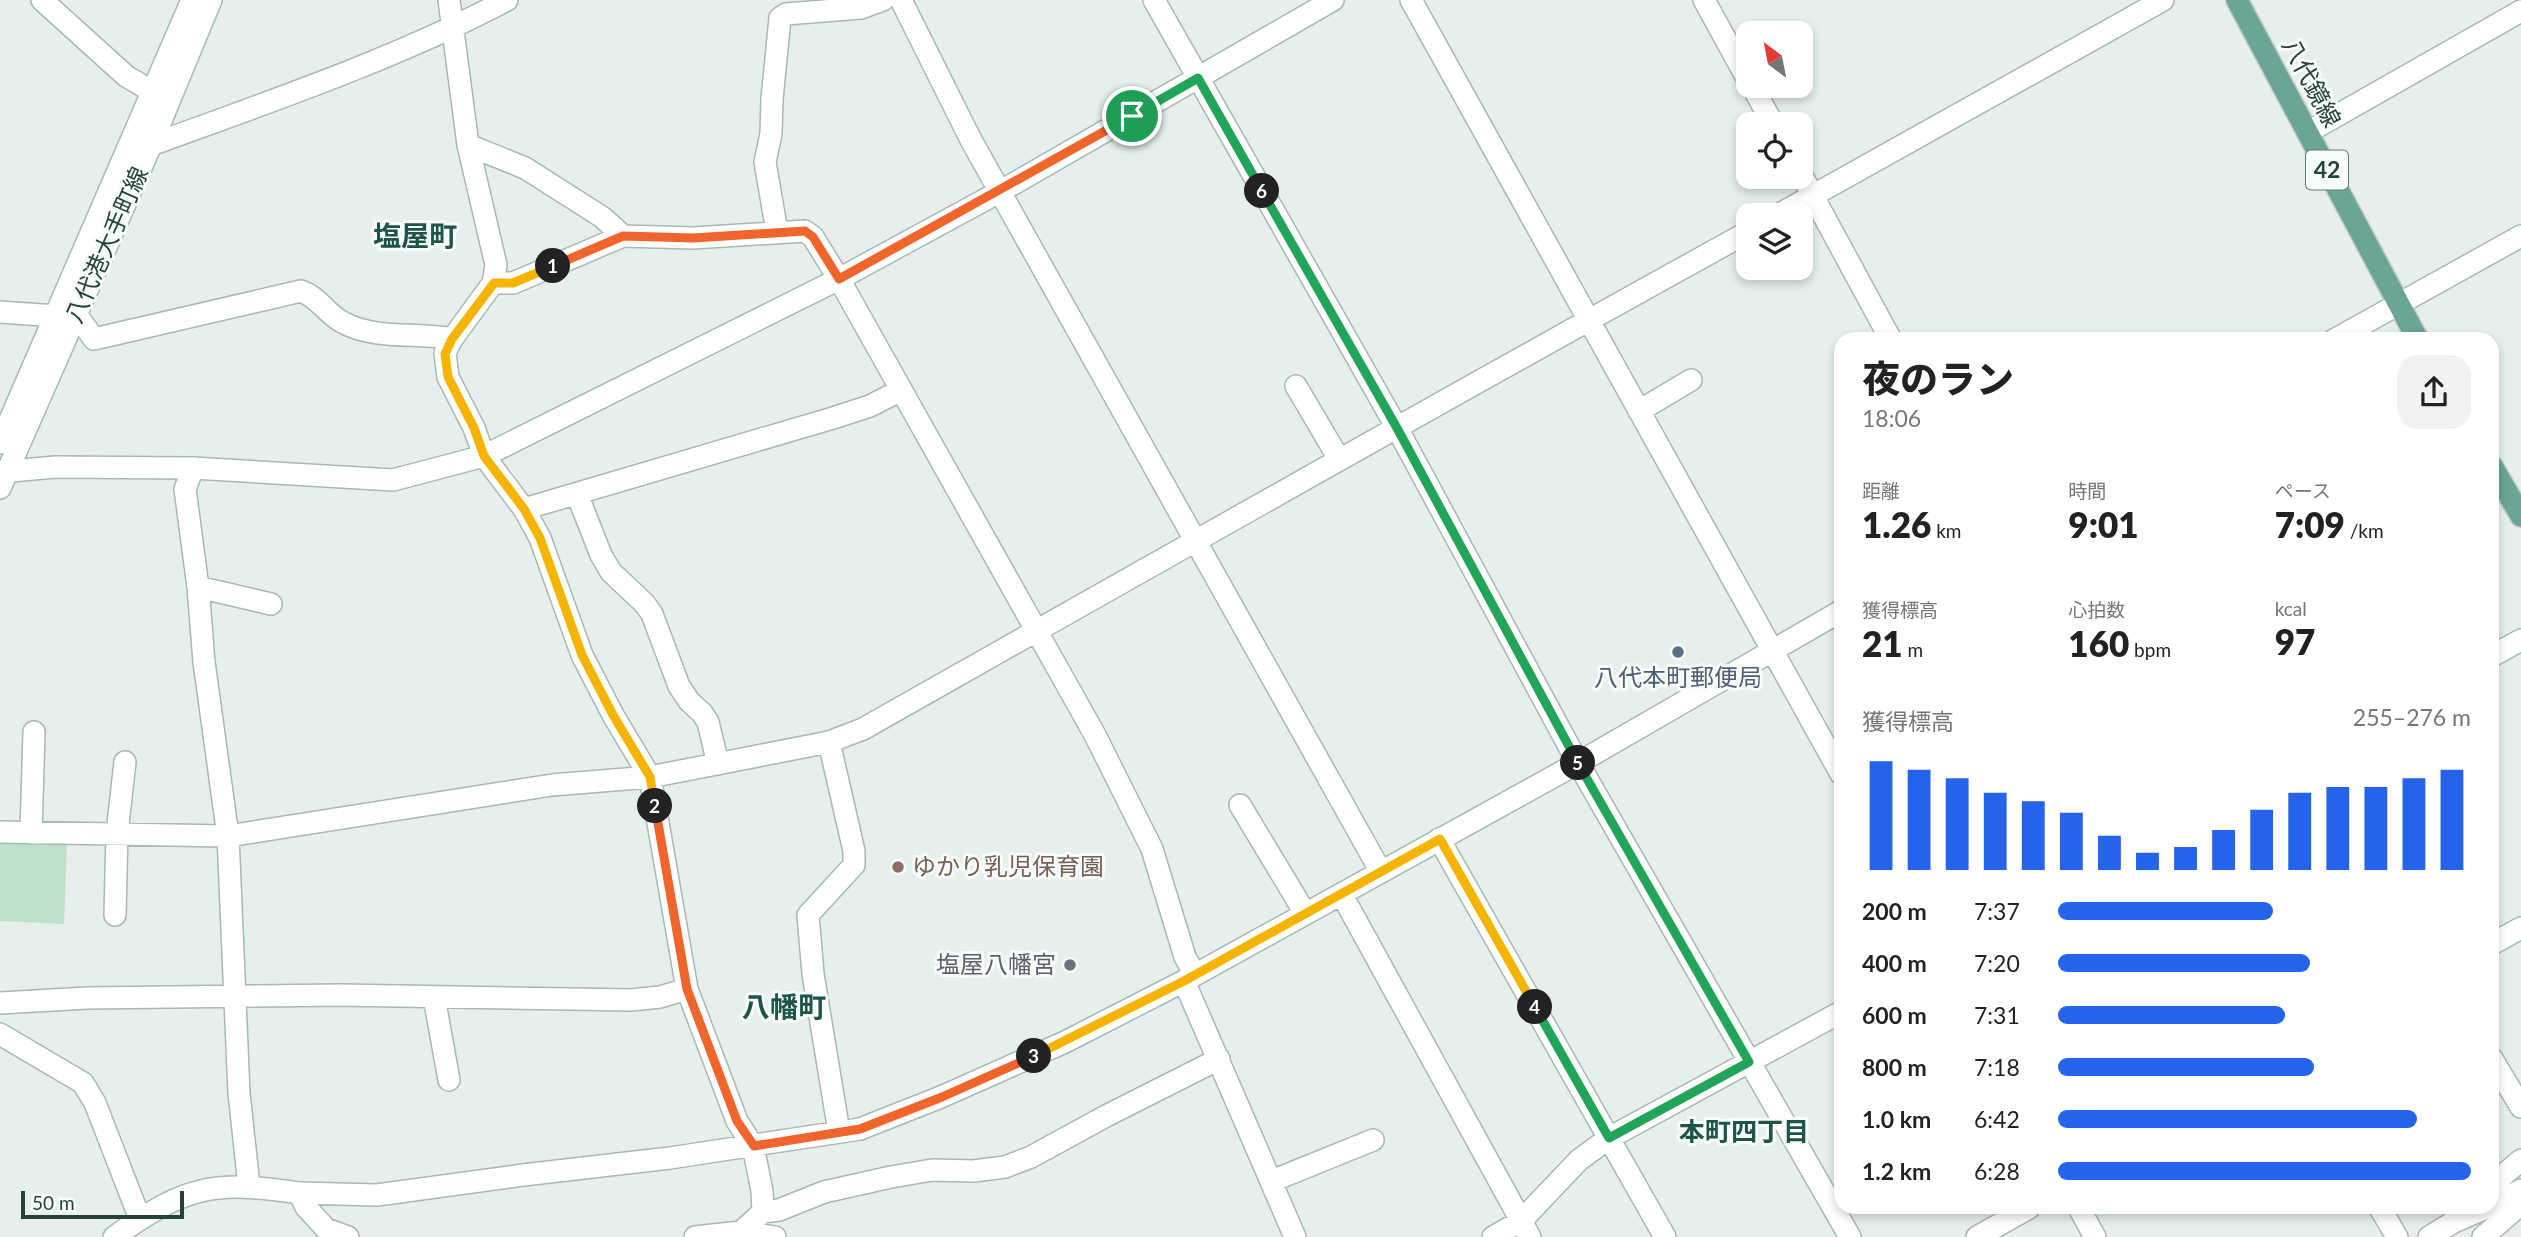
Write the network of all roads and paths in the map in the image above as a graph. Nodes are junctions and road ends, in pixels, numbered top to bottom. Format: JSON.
{"nodes":[{"id":1,"x":43,"y":0,"type":"edge"},
{"id":2,"x":192,"y":0,"type":"edge"},
{"id":3,"x":211,"y":0,"type":"edge"},
{"id":4,"x":449,"y":0,"type":"edge"},
{"id":5,"x":507,"y":0,"type":"edge"},
{"id":6,"x":883,"y":0,"type":"edge"},
{"id":7,"x":901,"y":0,"type":"edge"},
{"id":8,"x":1154,"y":0,"type":"edge"},
{"id":9,"x":1333,"y":0,"type":"edge"},
{"id":10,"x":1411,"y":0,"type":"edge"},
{"id":11,"x":1704,"y":0,"type":"edge"},
{"id":12,"x":2163,"y":0,"type":"edge"},
{"id":13,"x":2237,"y":0,"type":"edge"},
{"id":14,"x":2521,"y":11,"type":"edge"},
{"id":15,"x":451,"y":29,"type":"junction"},
{"id":16,"x":1736,"y":57,"type":"edge"},
{"id":17,"x":1198,"y":78,"type":"junction"},
{"id":18,"x":153,"y":92,"type":"junction"},
{"id":19,"x":2308,"y":132,"type":"junction"},
{"id":20,"x":141,"y":144,"type":"junction"},
{"id":21,"x":468,"y":145,"type":"junction"},
{"id":22,"x":1809,"y":189,"type":"edge"},
{"id":23,"x":1001,"y":191,"type":"junction"},
{"id":24,"x":1813,"y":196,"type":"junction"},
{"id":25,"x":1800,"y":203,"type":"edge"},
{"id":26,"x":777,"y":232,"type":"junction"},
{"id":27,"x":623,"y":236,"type":"junction"},
{"id":28,"x":2521,"y":236,"type":"edge"},
{"id":29,"x":1736,"y":239,"type":"edge"},
{"id":30,"x":839,"y":279,"type":"junction"},
{"id":31,"x":494,"y":283,"type":"junction"},
{"id":32,"x":2398,"y":304,"type":"junction"},
{"id":33,"x":0,"y":312,"type":"edge"},
{"id":34,"x":66,"y":315,"type":"junction"},
{"id":35,"x":1587,"y":320,"type":"junction"},
{"id":36,"x":1887,"y":332,"type":"edge"},
{"id":37,"x":2348,"y":332,"type":"edge"},
{"id":38,"x":2414,"y":332,"type":"edge"},
{"id":39,"x":452,"y":339,"type":"junction"},
{"id":40,"x":1692,"y":380,"type":"dead end"},
{"id":41,"x":1296,"y":386,"type":"dead end"},
{"id":42,"x":901,"y":390,"type":"junction"},
{"id":43,"x":1639,"y":411,"type":"junction"},
{"id":44,"x":1397,"y":428,"type":"junction"},
{"id":45,"x":0,"y":443,"type":"edge"},
{"id":46,"x":484,"y":456,"type":"junction"},
{"id":47,"x":1339,"y":459,"type":"junction"},
{"id":48,"x":193,"y":468,"type":"junction"},
{"id":49,"x":3,"y":477,"type":"edge"},
{"id":50,"x":2499,"y":478,"type":"edge"},
{"id":51,"x":577,"y":494,"type":"junction"},
{"id":52,"x":524,"y":509,"type":"junction"},
{"id":53,"x":2521,"y":516,"type":"edge"},
{"id":54,"x":1197,"y":542,"type":"junction"},
{"id":55,"x":198,"y":587,"type":"junction"},
{"id":56,"x":271,"y":604,"type":"dead end"},
{"id":57,"x":1834,"y":615,"type":"edge"},
{"id":58,"x":1036,"y":631,"type":"junction"},
{"id":59,"x":2521,"y":640,"type":"edge"},
{"id":60,"x":1772,"y":649,"type":"junction"},
{"id":61,"x":2499,"y":652,"type":"edge"},
{"id":62,"x":34,"y":732,"type":"dead end"},
{"id":63,"x":829,"y":742,"type":"junction"},
{"id":64,"x":1834,"y":761,"type":"edge"},
{"id":65,"x":125,"y":762,"type":"dead end"},
{"id":66,"x":1578,"y":762,"type":"junction"},
{"id":67,"x":718,"y":764,"type":"junction"},
{"id":68,"x":650,"y":777,"type":"junction"},
{"id":69,"x":1240,"y":805,"type":"dead end"},
{"id":70,"x":0,"y":832,"type":"edge"},
{"id":71,"x":31,"y":833,"type":"junction"},
{"id":72,"x":117,"y":833,"type":"junction"},
{"id":73,"x":228,"y":835,"type":"junction"},
{"id":74,"x":1440,"y":839,"type":"junction"},
{"id":75,"x":1381,"y":872,"type":"junction"},
{"id":76,"x":1342,"y":895,"type":"junction"},
{"id":77,"x":1304,"y":914,"type":"junction"},
{"id":78,"x":116,"y":915,"type":"dead end"},
{"id":79,"x":2521,"y":928,"type":"edge"},
{"id":80,"x":2499,"y":940,"type":"edge"},
{"id":81,"x":1190,"y":978,"type":"junction"},
{"id":82,"x":687,"y":989,"type":"junction"},
{"id":83,"x":236,"y":996,"type":"junction"},
{"id":84,"x":434,"y":997,"type":"junction"},
{"id":85,"x":0,"y":1003,"type":"edge"},
{"id":86,"x":1834,"y":1016,"type":"edge"},
{"id":87,"x":0,"y":1034,"type":"edge"},
{"id":88,"x":1219,"y":1059,"type":"junction"},
{"id":89,"x":1749,"y":1062,"type":"junction"},
{"id":90,"x":2499,"y":1071,"type":"edge"},
{"id":91,"x":449,"y":1080,"type":"dead end"},
{"id":92,"x":2521,"y":1107,"type":"edge"},
{"id":93,"x":839,"y":1132,"type":"junction"},
{"id":94,"x":1609,"y":1138,"type":"junction"},
{"id":95,"x":1373,"y":1140,"type":"dead end"},
{"id":96,"x":754,"y":1146,"type":"junction"},
{"id":97,"x":2521,"y":1160,"type":"edge"},
{"id":98,"x":2499,"y":1179,"type":"edge"},
{"id":99,"x":1272,"y":1181,"type":"junction"},
{"id":100,"x":248,"y":1186,"type":"junction"},
{"id":101,"x":2521,"y":1190,"type":"edge"},
{"id":102,"x":299,"y":1193,"type":"junction"},
{"id":103,"x":2499,"y":1201,"type":"edge"},
{"id":104,"x":2521,"y":1203,"type":"edge"},
{"id":105,"x":1834,"y":1209,"type":"edge"},
{"id":106,"x":763,"y":1212,"type":"junction"},
{"id":107,"x":1837,"y":1214,"type":"edge"},
{"id":108,"x":2018,"y":1214,"type":"edge"},
{"id":109,"x":2082,"y":1214,"type":"edge"},
{"id":110,"x":2384,"y":1214,"type":"edge"},
{"id":111,"x":2458,"y":1215,"type":"edge"},
{"id":112,"x":140,"y":1219,"type":"junction"},
{"id":113,"x":1526,"y":1229,"type":"edge"},
{"id":114,"x":741,"y":1232,"type":"junction"},
{"id":115,"x":114,"y":1237,"type":"edge"},
{"id":116,"x":348,"y":1237,"type":"edge"},
{"id":117,"x":698,"y":1237,"type":"edge"},
{"id":118,"x":775,"y":1237,"type":"edge"},
{"id":119,"x":1295,"y":1237,"type":"edge"},
{"id":120,"x":1493,"y":1237,"type":"edge"},
{"id":121,"x":1665,"y":1237,"type":"edge"},
{"id":122,"x":1850,"y":1237,"type":"edge"},
{"id":123,"x":1977,"y":1237,"type":"edge"},
{"id":124,"x":2095,"y":1237,"type":"edge"},
{"id":125,"x":2397,"y":1237,"type":"edge"},
{"id":126,"x":2430,"y":1237,"type":"edge"},
{"id":127,"x":2483,"y":1237,"type":"edge"}],
"edges":[{"from":1,"to":18,"type":"street"},
{"from":2,"to":18,"type":"street","name":"八代港大手町線"},
{"from":3,"to":20,"type":"street","name":"八代港大手町線"},
{"from":4,"to":15,"type":"street"},
{"from":5,"to":15,"type":"street"},
{"from":6,"to":26,"type":"street"},
{"from":7,"to":23,"type":"street"},
{"from":8,"to":17,"type":"street"},
{"from":9,"to":17,"type":"street"},
{"from":10,"to":35,"type":"street"},
{"from":11,"to":16,"type":"street"},
{"from":12,"to":24,"type":"street"},
{"from":13,"to":19,"type":"main road","name":"八代鏡線","number":"42"},
{"from":14,"to":19,"type":"street"},
{"from":15,"to":20,"type":"street"},
{"from":15,"to":21,"type":"street"},
{"from":17,"to":23,"type":"street"},
{"from":17,"to":44,"type":"street"},
{"from":18,"to":20,"type":"street","name":"八代港大手町線"},
{"from":19,"to":32,"type":"main road","name":"八代鏡線","number":"42"},
{"from":20,"to":34,"type":"street","name":"八代港大手町線"},
{"from":21,"to":27,"type":"street"},
{"from":21,"to":31,"type":"street"},
{"from":22,"to":24,"type":"street"},
{"from":23,"to":30,"type":"street"},
{"from":23,"to":54,"type":"street"},
{"from":24,"to":25,"type":"street"},
{"from":24,"to":36,"type":"street"},
{"from":26,"to":27,"type":"street"},
{"from":26,"to":30,"type":"street"},
{"from":27,"to":31,"type":"street"},
{"from":28,"to":32,"type":"street"},
{"from":29,"to":35,"type":"street"},
{"from":30,"to":42,"type":"street"},
{"from":30,"to":46,"type":"street"},
{"from":31,"to":39,"type":"street"},
{"from":32,"to":37,"type":"street"},
{"from":32,"to":38,"type":"main road","name":"八代鏡線","number":"42"},
{"from":33,"to":34,"type":"street"},
{"from":34,"to":39,"type":"street"},
{"from":34,"to":45,"type":"street","name":"八代港大手町線"},
{"from":34,"to":49,"type":"street","name":"八代港大手町線"},
{"from":35,"to":43,"type":"street"},
{"from":35,"to":44,"type":"street"},
{"from":39,"to":46,"type":"street"},
{"from":40,"to":43,"type":"street"},
{"from":41,"to":47,"type":"street"},
{"from":42,"to":51,"type":"street"},
{"from":42,"to":58,"type":"street"},
{"from":43,"to":60,"type":"street"},
{"from":44,"to":47,"type":"street"},
{"from":44,"to":66,"type":"street"},
{"from":46,"to":48,"type":"street"},
{"from":46,"to":52,"type":"street"},
{"from":47,"to":54,"type":"street"},
{"from":48,"to":49,"type":"street"},
{"from":48,"to":55,"type":"street"},
{"from":50,"to":53,"type":"main road"},
{"from":51,"to":52,"type":"street"},
{"from":51,"to":67,"type":"street"},
{"from":52,"to":68,"type":"street"},
{"from":54,"to":58,"type":"street"},
{"from":54,"to":75,"type":"street"},
{"from":55,"to":56,"type":"street"},
{"from":55,"to":73,"type":"street"},
{"from":57,"to":60,"type":"street"},
{"from":58,"to":63,"type":"street"},
{"from":58,"to":81,"type":"street"},
{"from":59,"to":61,"type":"street"},
{"from":60,"to":64,"type":"street"},
{"from":60,"to":66,"type":"street"},
{"from":62,"to":71,"type":"street"},
{"from":63,"to":67,"type":"street"},
{"from":63,"to":93,"type":"street"},
{"from":65,"to":72,"type":"street"},
{"from":66,"to":74,"type":"street"},
{"from":66,"to":89,"type":"street"},
{"from":67,"to":68,"type":"street"},
{"from":68,"to":73,"type":"street"},
{"from":68,"to":82,"type":"street"},
{"from":69,"to":77,"type":"street"},
{"from":70,"to":71,"type":"street"},
{"from":71,"to":72,"type":"street"},
{"from":72,"to":73,"type":"street"},
{"from":72,"to":78,"type":"street"},
{"from":73,"to":83,"type":"street"},
{"from":74,"to":75,"type":"street"},
{"from":74,"to":94,"type":"street"},
{"from":75,"to":76,"type":"street"},
{"from":76,"to":77,"type":"street"},
{"from":76,"to":113,"type":"street"},
{"from":77,"to":81,"type":"street"},
{"from":79,"to":80,"type":"street"},
{"from":81,"to":88,"type":"street"},
{"from":81,"to":93,"type":"street"},
{"from":82,"to":84,"type":"street"},
{"from":82,"to":96,"type":"street"},
{"from":83,"to":84,"type":"street"},
{"from":83,"to":85,"type":"street"},
{"from":83,"to":100,"type":"street"},
{"from":84,"to":91,"type":"street"},
{"from":86,"to":89,"type":"street"},
{"from":87,"to":112,"type":"street"},
{"from":88,"to":99,"type":"street"},
{"from":88,"to":106,"type":"street"},
{"from":89,"to":94,"type":"street"},
{"from":89,"to":105,"type":"street"},
{"from":90,"to":92,"type":"street"},
{"from":93,"to":96,"type":"street"},
{"from":94,"to":113,"type":"street"},
{"from":94,"to":121,"type":"street"},
{"from":95,"to":99,"type":"street"},
{"from":96,"to":102,"type":"street"},
{"from":96,"to":106,"type":"street"},
{"from":97,"to":98,"type":"street"},
{"from":99,"to":119,"type":"street"},
{"from":100,"to":102,"type":"street"},
{"from":100,"to":112,"type":"street"},
{"from":101,"to":103,"type":"street"},
{"from":102,"to":116,"type":"street"},
{"from":104,"to":127,"type":"street"},
{"from":106,"to":114,"type":"street"},
{"from":107,"to":122,"type":"street"},
{"from":108,"to":123,"type":"street"},
{"from":109,"to":124,"type":"street"},
{"from":110,"to":125,"type":"street"},
{"from":111,"to":126,"type":"street"},
{"from":112,"to":115,"type":"street"},
{"from":113,"to":120,"type":"street"},
{"from":114,"to":117,"type":"street"},
{"from":114,"to":118,"type":"street"}]}
